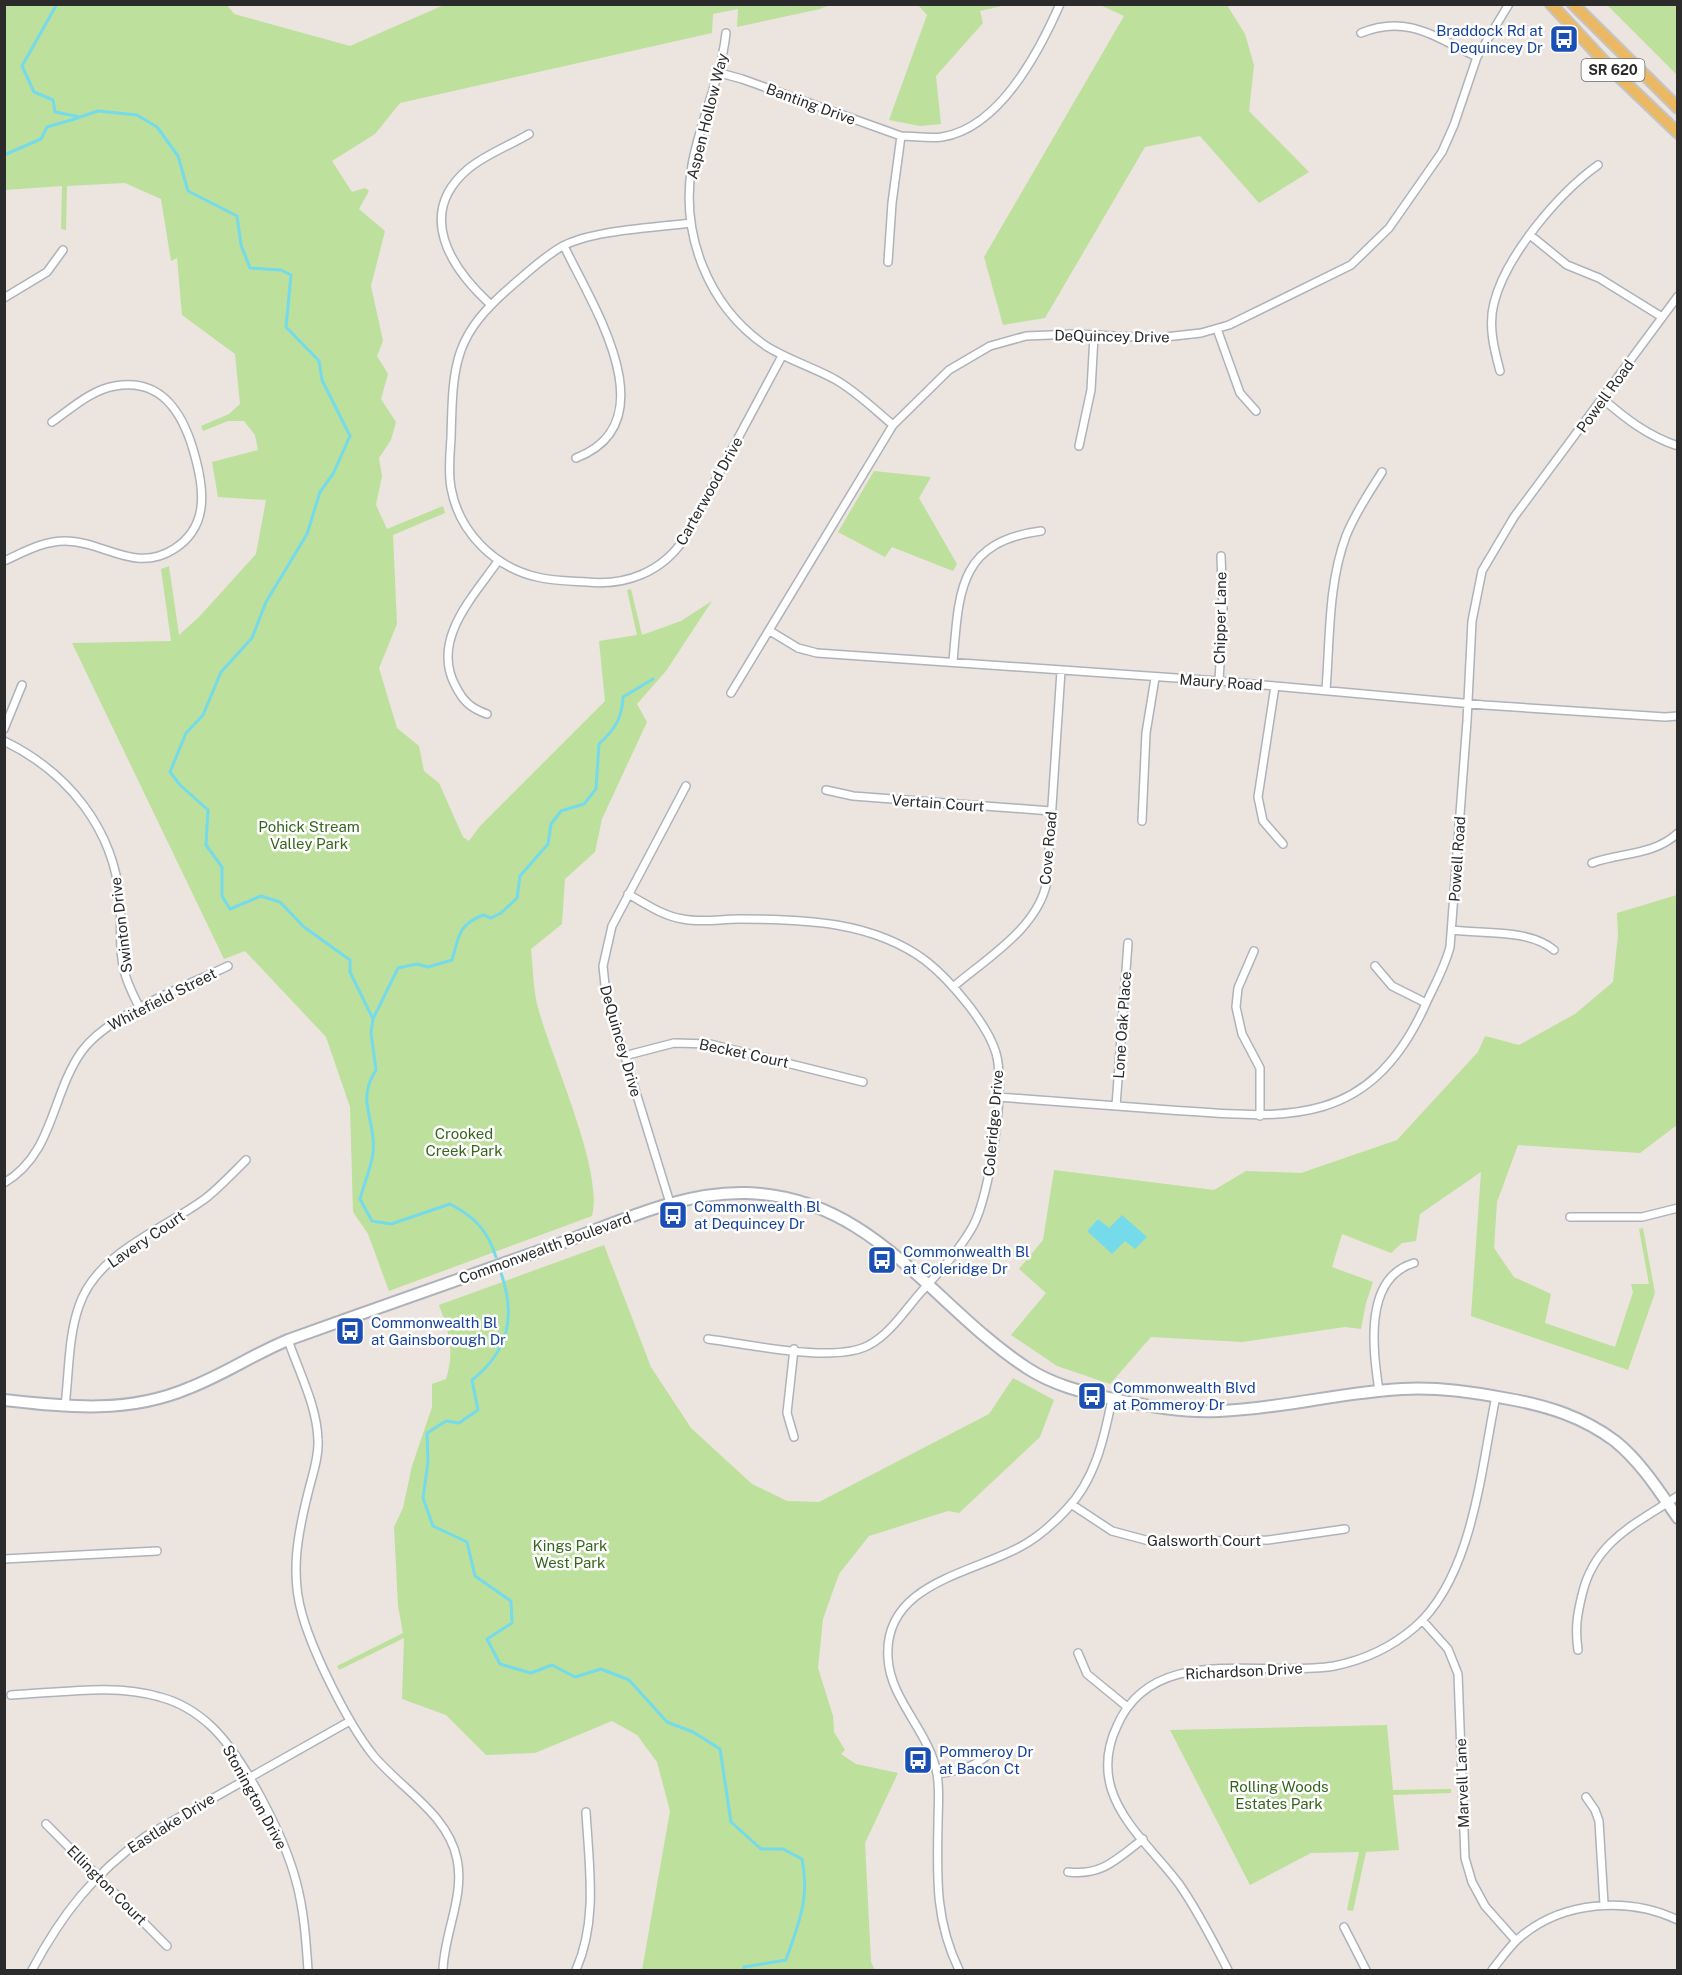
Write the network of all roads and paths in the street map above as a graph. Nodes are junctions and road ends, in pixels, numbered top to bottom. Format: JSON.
{"nodes":[{"id":1,"x":1060,"y":4,"type":"edge"},
{"id":2,"x":1509,"y":4,"type":"edge"},
{"id":3,"x":1551,"y":4,"type":"edge"},
{"id":4,"x":1573,"y":4,"type":"edge"},
{"id":5,"x":726,"y":33,"type":"dead end"},
{"id":6,"x":1360,"y":33,"type":"dead end"},
{"id":7,"x":1477,"y":57,"type":"junction"},
{"id":8,"x":720,"y":73,"type":"junction"},
{"id":9,"x":1677,"y":108,"type":"edge"},
{"id":10,"x":1677,"y":133,"type":"edge"},
{"id":11,"x":529,"y":134,"type":"dead end"},
{"id":12,"x":901,"y":136,"type":"junction"},
{"id":13,"x":1598,"y":165,"type":"dead end"},
{"id":14,"x":690,"y":223,"type":"junction"},
{"id":15,"x":1530,"y":235,"type":"junction"},
{"id":16,"x":564,"y":246,"type":"junction"},
{"id":17,"x":63,"y":250,"type":"dead end"},
{"id":18,"x":888,"y":262,"type":"dead end"},
{"id":19,"x":1677,"y":296,"type":"edge"},
{"id":20,"x":4,"y":298,"type":"edge"},
{"id":21,"x":490,"y":304,"type":"junction"},
{"id":22,"x":1662,"y":317,"type":"junction"},
{"id":23,"x":1216,"y":329,"type":"junction"},
{"id":24,"x":1095,"y":336,"type":"junction"},
{"id":25,"x":782,"y":356,"type":"junction"},
{"id":26,"x":1500,"y":371,"type":"dead end"},
{"id":27,"x":1603,"y":399,"type":"junction"},
{"id":28,"x":1256,"y":411,"type":"dead end"},
{"id":29,"x":52,"y":422,"type":"dead end"},
{"id":30,"x":893,"y":425,"type":"junction"},
{"id":31,"x":1079,"y":446,"type":"dead end"},
{"id":32,"x":1677,"y":446,"type":"edge"},
{"id":33,"x":576,"y":458,"type":"dead end"},
{"id":34,"x":1382,"y":472,"type":"dead end"},
{"id":35,"x":1041,"y":531,"type":"dead end"},
{"id":36,"x":1221,"y":556,"type":"dead end"},
{"id":37,"x":4,"y":561,"type":"edge"},
{"id":38,"x":498,"y":561,"type":"junction"},
{"id":39,"x":770,"y":631,"type":"junction"},
{"id":40,"x":953,"y":662,"type":"junction"},
{"id":41,"x":1061,"y":671,"type":"junction"},
{"id":42,"x":1155,"y":678,"type":"junction"},
{"id":43,"x":1219,"y":681,"type":"junction"},
{"id":44,"x":22,"y":685,"type":"dead end"},
{"id":45,"x":1275,"y":686,"type":"junction"},
{"id":46,"x":1326,"y":690,"type":"junction"},
{"id":47,"x":731,"y":693,"type":"dead end"},
{"id":48,"x":1468,"y":703,"type":"junction"},
{"id":49,"x":487,"y":714,"type":"dead end"},
{"id":50,"x":1677,"y":716,"type":"edge"},
{"id":51,"x":4,"y":729,"type":"edge"},
{"id":52,"x":4,"y":741,"type":"edge"},
{"id":53,"x":686,"y":786,"type":"dead end"},
{"id":54,"x":826,"y":790,"type":"dead end"},
{"id":55,"x":1052,"y":811,"type":"junction"},
{"id":56,"x":1142,"y":821,"type":"dead end"},
{"id":57,"x":1677,"y":833,"type":"edge"},
{"id":58,"x":1283,"y":843,"type":"dead end"},
{"id":59,"x":1592,"y":863,"type":"dead end"},
{"id":60,"x":628,"y":894,"type":"junction"},
{"id":61,"x":1452,"y":930,"type":"junction"},
{"id":62,"x":1128,"y":943,"type":"dead end"},
{"id":63,"x":1554,"y":950,"type":"dead end"},
{"id":64,"x":1254,"y":951,"type":"dead end"},
{"id":65,"x":228,"y":966,"type":"dead end"},
{"id":66,"x":1375,"y":966,"type":"dead end"},
{"id":67,"x":953,"y":987,"type":"junction"},
{"id":68,"x":1426,"y":1003,"type":"junction"},
{"id":69,"x":140,"y":1009,"type":"junction"},
{"id":70,"x":624,"y":1056,"type":"junction"},
{"id":71,"x":863,"y":1082,"type":"dead end"},
{"id":72,"x":997,"y":1097,"type":"junction"},
{"id":73,"x":1116,"y":1106,"type":"junction"},
{"id":74,"x":1260,"y":1116,"type":"junction"},
{"id":75,"x":246,"y":1160,"type":"dead end"},
{"id":76,"x":4,"y":1183,"type":"edge"},
{"id":77,"x":670,"y":1203,"type":"junction"},
{"id":78,"x":1677,"y":1208,"type":"edge"},
{"id":79,"x":1570,"y":1217,"type":"dead end"},
{"id":80,"x":1414,"y":1263,"type":"dead end"},
{"id":81,"x":928,"y":1284,"type":"junction"},
{"id":82,"x":708,"y":1339,"type":"dead end"},
{"id":83,"x":288,"y":1341,"type":"junction"},
{"id":84,"x":794,"y":1349,"type":"junction"},
{"id":85,"x":1379,"y":1391,"type":"junction"},
{"id":86,"x":1496,"y":1396,"type":"junction"},
{"id":87,"x":1112,"y":1399,"type":"junction"},
{"id":88,"x":4,"y":1400,"type":"edge"},
{"id":89,"x":65,"y":1406,"type":"junction"},
{"id":90,"x":794,"y":1437,"type":"dead end"},
{"id":91,"x":1677,"y":1496,"type":"edge"},
{"id":92,"x":1667,"y":1503,"type":"junction"},
{"id":93,"x":1071,"y":1504,"type":"junction"},
{"id":94,"x":1677,"y":1518,"type":"edge"},
{"id":95,"x":1345,"y":1529,"type":"dead end"},
{"id":96,"x":157,"y":1551,"type":"dead end"},
{"id":97,"x":4,"y":1559,"type":"edge"},
{"id":98,"x":1422,"y":1620,"type":"junction"},
{"id":99,"x":1578,"y":1650,"type":"dead end"},
{"id":100,"x":1078,"y":1653,"type":"dead end"},
{"id":101,"x":11,"y":1695,"type":"dead end"},
{"id":102,"x":1126,"y":1706,"type":"junction"},
{"id":103,"x":350,"y":1721,"type":"junction"},
{"id":104,"x":990,"y":1753,"type":"dead end"},
{"id":105,"x":938,"y":1774,"type":"junction"},
{"id":106,"x":248,"y":1777,"type":"junction"},
{"id":107,"x":1586,"y":1797,"type":"dead end"},
{"id":108,"x":586,"y":1812,"type":"dead end"},
{"id":109,"x":46,"y":1824,"type":"dead end"},
{"id":110,"x":1143,"y":1839,"type":"junction"},
{"id":111,"x":1068,"y":1872,"type":"dead end"},
{"id":112,"x":97,"y":1875,"type":"junction"},
{"id":113,"x":1604,"y":1904,"type":"junction"},
{"id":114,"x":1677,"y":1920,"type":"edge"},
{"id":115,"x":1344,"y":1927,"type":"dead end"},
{"id":116,"x":1516,"y":1941,"type":"junction"},
{"id":117,"x":167,"y":1946,"type":"dead end"},
{"id":118,"x":32,"y":1971,"type":"edge"},
{"id":119,"x":308,"y":1971,"type":"edge"},
{"id":120,"x":443,"y":1971,"type":"edge"},
{"id":121,"x":576,"y":1971,"type":"edge"},
{"id":122,"x":958,"y":1971,"type":"edge"},
{"id":123,"x":1228,"y":1971,"type":"edge"},
{"id":124,"x":1366,"y":1971,"type":"edge"},
{"id":125,"x":1492,"y":1971,"type":"edge"}],
"edges":[{"from":1,"to":12,"type":"street","name":"Banting Drive"},
{"from":2,"to":7,"type":"street","name":"DeQuincey Drive"},
{"from":3,"to":10,"type":"main road","number":"SR 620"},
{"from":4,"to":9,"type":"main road","number":"SR 620"},
{"from":5,"to":8,"type":"street","name":"Aspen Hollow Way"},
{"from":6,"to":7,"type":"street"},
{"from":7,"to":23,"type":"street","name":"DeQuincey Drive"},
{"from":8,"to":12,"type":"street","name":"Banting Drive"},
{"from":8,"to":14,"type":"street","name":"Aspen Hollow Way"},
{"from":11,"to":21,"type":"street"},
{"from":12,"to":18,"type":"street"},
{"from":13,"to":15,"type":"street"},
{"from":14,"to":16,"type":"street","name":"Carterwood Drive"},
{"from":14,"to":25,"type":"street","name":"Aspen Hollow Way"},
{"from":15,"to":22,"type":"street"},
{"from":15,"to":26,"type":"street"},
{"from":16,"to":21,"type":"street","name":"Carterwood Drive"},
{"from":16,"to":33,"type":"street"},
{"from":17,"to":20,"type":"street"},
{"from":19,"to":22,"type":"street","name":"Powell Road"},
{"from":21,"to":38,"type":"street","name":"Carterwood Drive"},
{"from":22,"to":27,"type":"street","name":"Powell Road"},
{"from":23,"to":24,"type":"street","name":"DeQuincey Drive"},
{"from":23,"to":28,"type":"street"},
{"from":24,"to":30,"type":"street","name":"DeQuincey Drive"},
{"from":24,"to":31,"type":"street"},
{"from":25,"to":30,"type":"street","name":"Aspen Hollow Way"},
{"from":25,"to":38,"type":"street","name":"Carterwood Drive"},
{"from":27,"to":32,"type":"street"},
{"from":27,"to":48,"type":"street","name":"Powell Road"},
{"from":29,"to":37,"type":"street"},
{"from":30,"to":39,"type":"street","name":"DeQuincey Drive"},
{"from":34,"to":46,"type":"street"},
{"from":35,"to":40,"type":"street"},
{"from":36,"to":43,"type":"street","name":"Chipper Lane"},
{"from":38,"to":49,"type":"street"},
{"from":39,"to":40,"type":"street","name":"Maury Road"},
{"from":39,"to":47,"type":"street","name":"DeQuincey Drive"},
{"from":40,"to":41,"type":"street","name":"Maury Road"},
{"from":41,"to":42,"type":"street","name":"Maury Road"},
{"from":41,"to":55,"type":"street","name":"Cove Road"},
{"from":42,"to":43,"type":"street","name":"Maury Road"},
{"from":42,"to":56,"type":"street"},
{"from":43,"to":45,"type":"street","name":"Maury Road"},
{"from":44,"to":51,"type":"street"},
{"from":45,"to":46,"type":"street","name":"Maury Road"},
{"from":45,"to":58,"type":"street"},
{"from":46,"to":48,"type":"street","name":"Maury Road"},
{"from":48,"to":50,"type":"street","name":"Maury Road"},
{"from":48,"to":61,"type":"street","name":"Powell Road"},
{"from":52,"to":69,"type":"street","name":"Swinton Drive"},
{"from":53,"to":60,"type":"street","name":"DeQuincey Drive"},
{"from":54,"to":55,"type":"street","name":"Vertain Court"},
{"from":55,"to":67,"type":"street","name":"Cove Road"},
{"from":57,"to":59,"type":"street"},
{"from":60,"to":67,"type":"street","name":"Coleridge Drive"},
{"from":60,"to":70,"type":"street","name":"DeQuincey Drive"},
{"from":61,"to":63,"type":"street"},
{"from":61,"to":68,"type":"street","name":"Powell Road"},
{"from":62,"to":73,"type":"street","name":"Lone Oak Place"},
{"from":64,"to":74,"type":"street"},
{"from":65,"to":69,"type":"street","name":"Whitefield Street"},
{"from":66,"to":68,"type":"street"},
{"from":67,"to":72,"type":"street","name":"Coleridge Drive"},
{"from":68,"to":74,"type":"street","name":"Powell Road"},
{"from":69,"to":76,"type":"street","name":"Whitefield Street"},
{"from":70,"to":71,"type":"street","name":"Becket Court"},
{"from":70,"to":77,"type":"street","name":"DeQuincey Drive"},
{"from":72,"to":73,"type":"street","name":"Powell Road"},
{"from":72,"to":81,"type":"street","name":"Coleridge Drive"},
{"from":73,"to":74,"type":"street","name":"Powell Road"},
{"from":75,"to":89,"type":"street","name":"Lavery Court"},
{"from":77,"to":81,"type":"street","name":"Commonwealth Boulevard"},
{"from":77,"to":83,"type":"street","name":"Commonwealth Boulevard"},
{"from":78,"to":79,"type":"street"},
{"from":80,"to":85,"type":"street"},
{"from":81,"to":84,"type":"street","name":"Coleridge Drive"},
{"from":81,"to":87,"type":"street","name":"Commonwealth Boulevard"},
{"from":82,"to":84,"type":"street","name":"Coleridge Drive"},
{"from":83,"to":89,"type":"street","name":"Commonwealth Boulevard"},
{"from":83,"to":103,"type":"street"},
{"from":84,"to":90,"type":"street"},
{"from":85,"to":86,"type":"street","name":"Commonwealth Boulevard"},
{"from":85,"to":87,"type":"street","name":"Commonwealth Boulevard"},
{"from":86,"to":92,"type":"street","name":"Commonwealth Boulevard"},
{"from":86,"to":98,"type":"street","name":"Richardson Drive"},
{"from":87,"to":93,"type":"street"},
{"from":88,"to":89,"type":"street","name":"Commonwealth Boulevard"},
{"from":91,"to":92,"type":"street"},
{"from":92,"to":94,"type":"street","name":"Commonwealth Boulevard"},
{"from":92,"to":99,"type":"street"},
{"from":93,"to":95,"type":"street","name":"Galsworth Court"},
{"from":93,"to":105,"type":"street"},
{"from":96,"to":97,"type":"street"},
{"from":98,"to":102,"type":"street","name":"Richardson Drive"},
{"from":98,"to":116,"type":"street","name":"Marvell Lane"},
{"from":100,"to":102,"type":"street"},
{"from":101,"to":106,"type":"street","name":"Stonington Drive"},
{"from":102,"to":110,"type":"street","name":"Richardson Drive"},
{"from":103,"to":106,"type":"street","name":"Eastlake Drive"},
{"from":103,"to":120,"type":"street"},
{"from":104,"to":105,"type":"street"},
{"from":105,"to":122,"type":"street"},
{"from":106,"to":112,"type":"street","name":"Eastlake Drive"},
{"from":106,"to":119,"type":"street","name":"Stonington Drive"},
{"from":107,"to":113,"type":"street"},
{"from":108,"to":121,"type":"street"},
{"from":109,"to":112,"type":"street","name":"Ellington Court"},
{"from":110,"to":111,"type":"street"},
{"from":110,"to":123,"type":"street","name":"Richardson Drive"},
{"from":112,"to":117,"type":"street","name":"Ellington Court"},
{"from":112,"to":118,"type":"street","name":"Eastlake Drive"},
{"from":113,"to":114,"type":"street"},
{"from":113,"to":116,"type":"street"},
{"from":115,"to":124,"type":"street"},
{"from":116,"to":125,"type":"street"}]}
